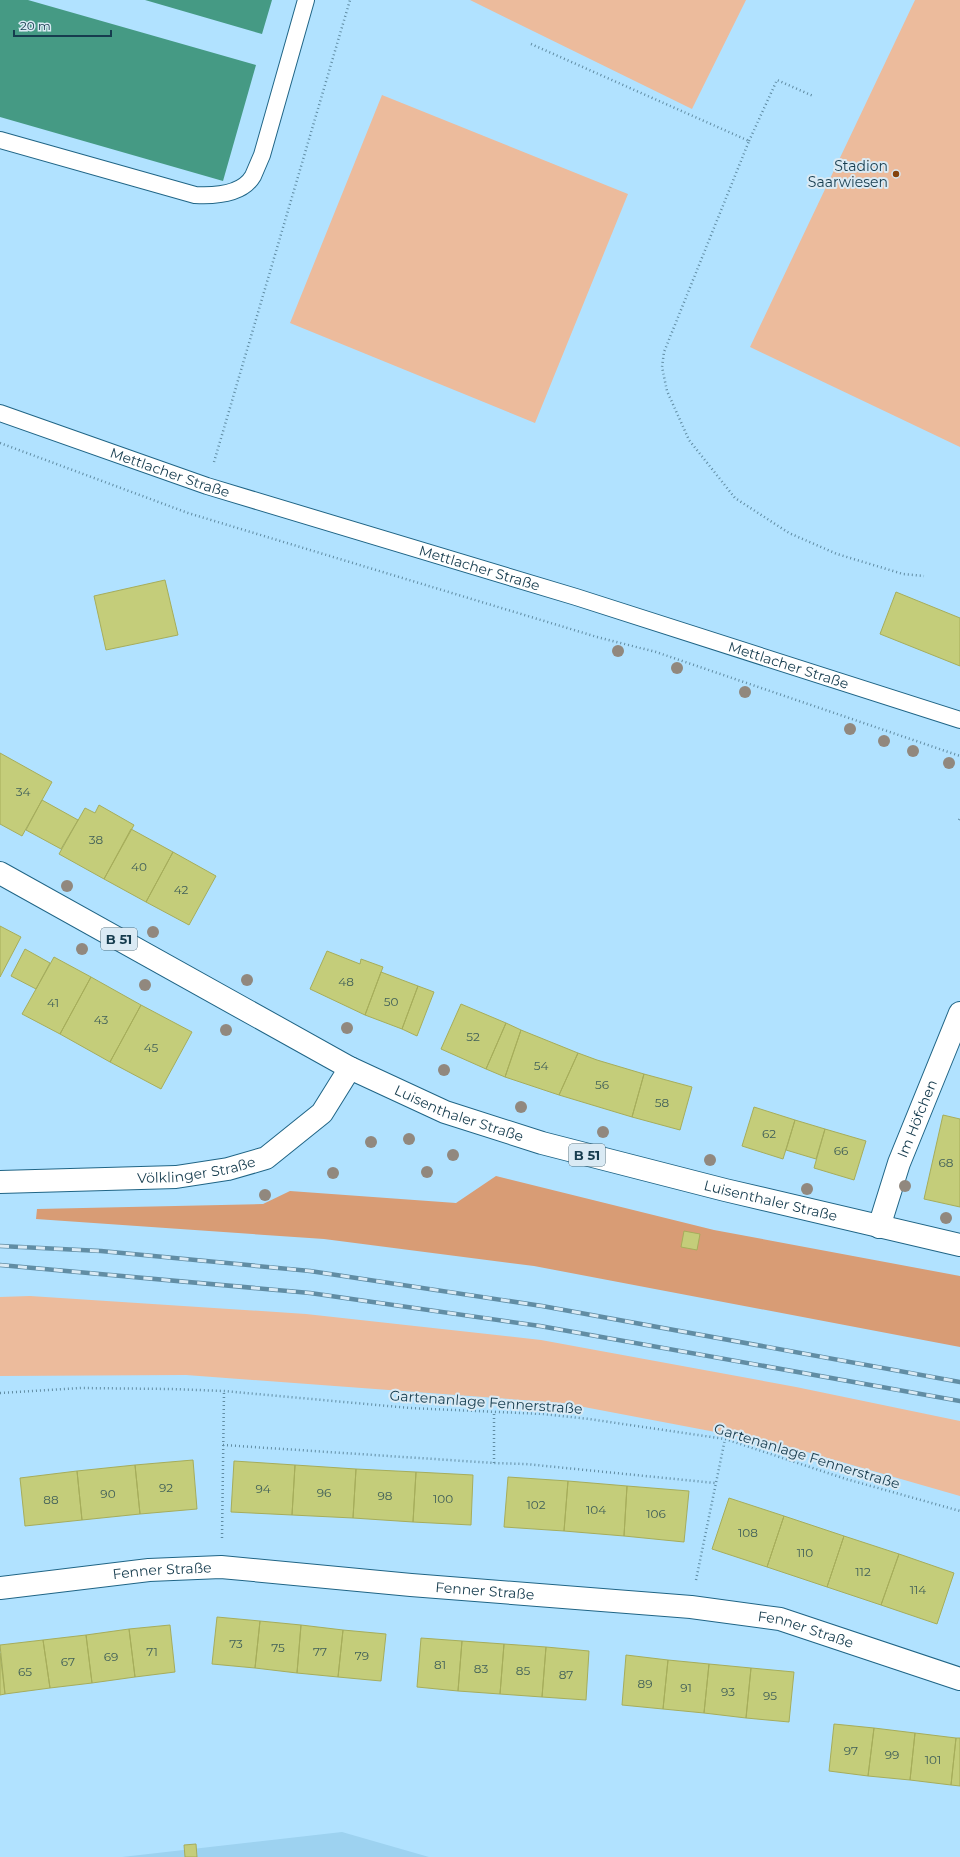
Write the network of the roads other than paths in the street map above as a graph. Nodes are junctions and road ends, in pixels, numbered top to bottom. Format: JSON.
{"nodes":[{"id":1,"x":306,"y":0,"type":"edge"},
{"id":2,"x":0,"y":140,"type":"edge"},
{"id":3,"x":0,"y":413,"type":"edge"},
{"id":4,"x":960,"y":720,"type":"edge"},
{"id":5,"x":0,"y":873,"type":"edge"},
{"id":6,"x":960,"y":1013,"type":"edge"},
{"id":7,"x":350,"y":1068,"type":"junction"},
{"id":8,"x":0,"y":1182,"type":"edge"},
{"id":9,"x":879,"y":1227,"type":"junction"},
{"id":10,"x":960,"y":1245,"type":"edge"},
{"id":11,"x":0,"y":1588,"type":"edge"},
{"id":12,"x":960,"y":1679,"type":"edge"}],
"edges":[{"from":1,"to":2,"type":"lane"},
{"from":3,"to":4,"type":"lane","name":"Mettlacher Straße"},
{"from":5,"to":7,"type":"street","name":"Luisenthaler Straße","number":"B 51"},
{"from":6,"to":9,"type":"street","name":"Im Höfchen"},
{"from":7,"to":8,"type":"street","name":"Völklinger Straße"},
{"from":7,"to":9,"type":"street","name":"Luisenthaler Straße","number":"B 51"},
{"from":9,"to":10,"type":"street","name":"Luisenthaler Straße","number":"B 51"},
{"from":11,"to":12,"type":"street","name":"Fenner Straße"}]}
